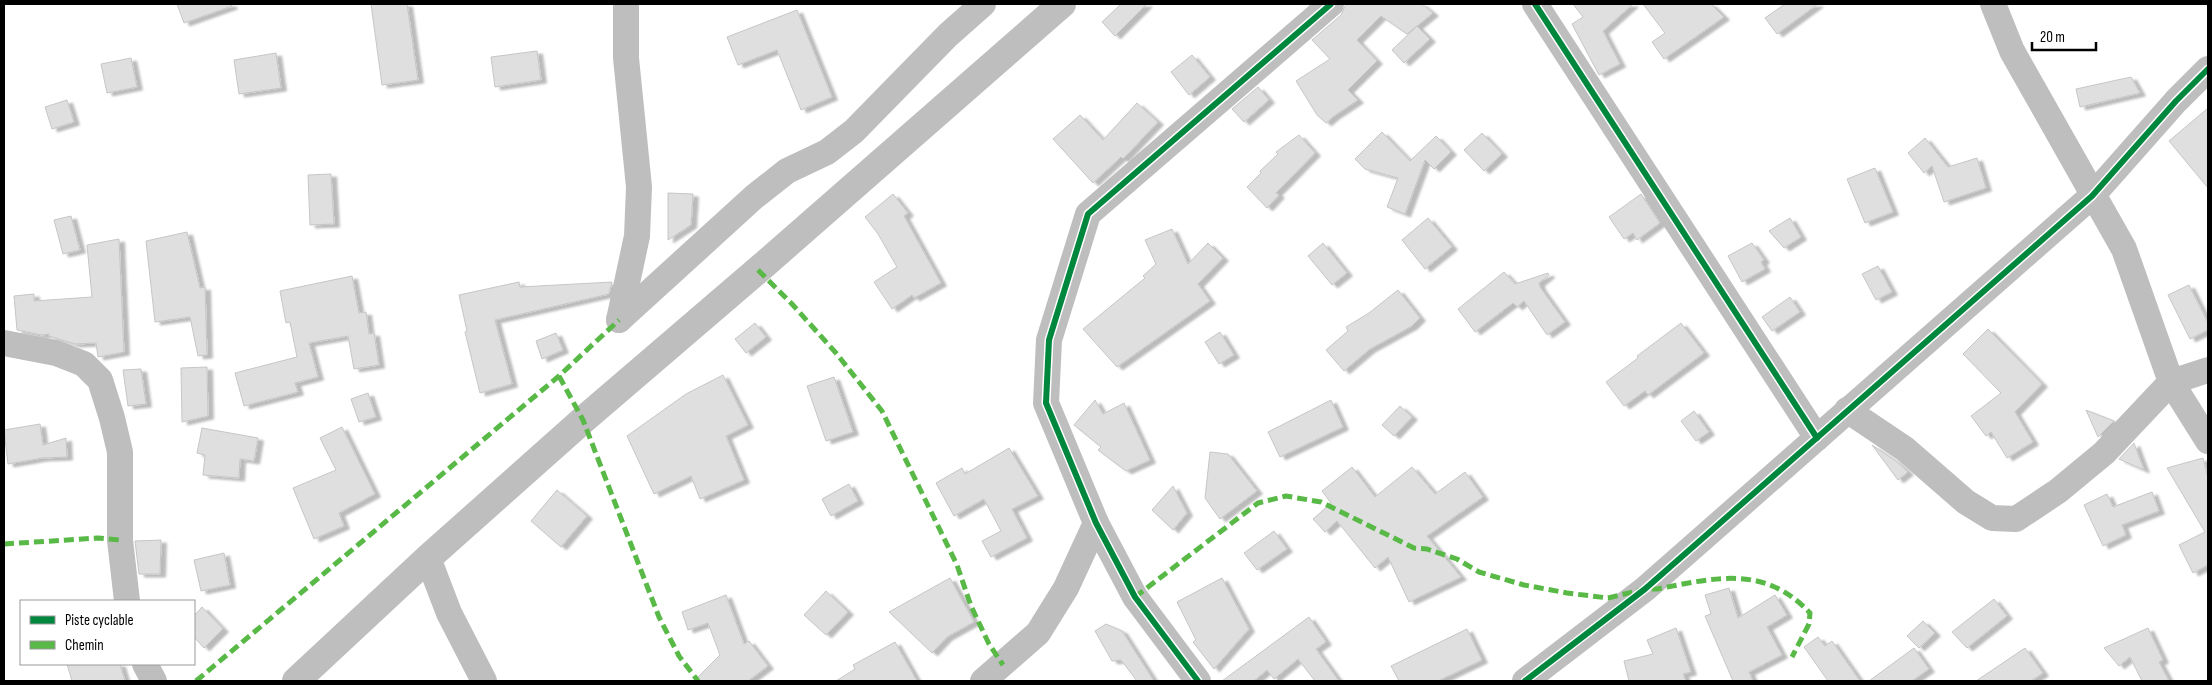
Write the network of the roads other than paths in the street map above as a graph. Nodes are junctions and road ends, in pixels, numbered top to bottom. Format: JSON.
{"nodes":[{"id":1,"x":626,"y":4,"type":"edge"},
{"id":2,"x":983,"y":4,"type":"edge"},
{"id":3,"x":1062,"y":4,"type":"edge"},
{"id":4,"x":1331,"y":4,"type":"edge"},
{"id":5,"x":1535,"y":4,"type":"edge"},
{"id":6,"x":1993,"y":4,"type":"edge"},
{"id":7,"x":2208,"y":69,"type":"edge"},
{"id":8,"x":2092,"y":196,"type":"junction"},
{"id":9,"x":4,"y":343,"type":"edge"},
{"id":10,"x":2208,"y":370,"type":"edge"},
{"id":11,"x":2171,"y":382,"type":"junction"},
{"id":12,"x":1847,"y":410,"type":"junction"},
{"id":13,"x":1817,"y":438,"type":"junction"},
{"id":14,"x":2208,"y":441,"type":"edge"},
{"id":15,"x":1096,"y":522,"type":"junction"},
{"id":16,"x":428,"y":558,"type":"junction"},
{"id":17,"x":127,"y":600,"type":"edge"},
{"id":18,"x":146,"y":665,"type":"edge"},
{"id":19,"x":154,"y":681,"type":"edge"},
{"id":20,"x":296,"y":681,"type":"edge"},
{"id":21,"x":484,"y":681,"type":"edge"},
{"id":22,"x":983,"y":681,"type":"edge"},
{"id":23,"x":1198,"y":681,"type":"edge"},
{"id":24,"x":1525,"y":681,"type":"edge"}],
"edges":[{"from":1,"to":2,"type":"street"},
{"from":3,"to":16,"type":"main road"},
{"from":4,"to":15,"type":"street"},
{"from":5,"to":13,"type":"street"},
{"from":6,"to":8,"type":"street"},
{"from":7,"to":8,"type":"street"},
{"from":8,"to":11,"type":"street"},
{"from":8,"to":12,"type":"street"},
{"from":9,"to":17,"type":"street"},
{"from":10,"to":11,"type":"street"},
{"from":11,"to":12,"type":"street"},
{"from":11,"to":14,"type":"street"},
{"from":12,"to":13,"type":"street"},
{"from":13,"to":24,"type":"street"},
{"from":15,"to":22,"type":"street"},
{"from":15,"to":23,"type":"street"},
{"from":16,"to":20,"type":"main road"},
{"from":16,"to":21,"type":"street"},
{"from":18,"to":19,"type":"street"}]}
